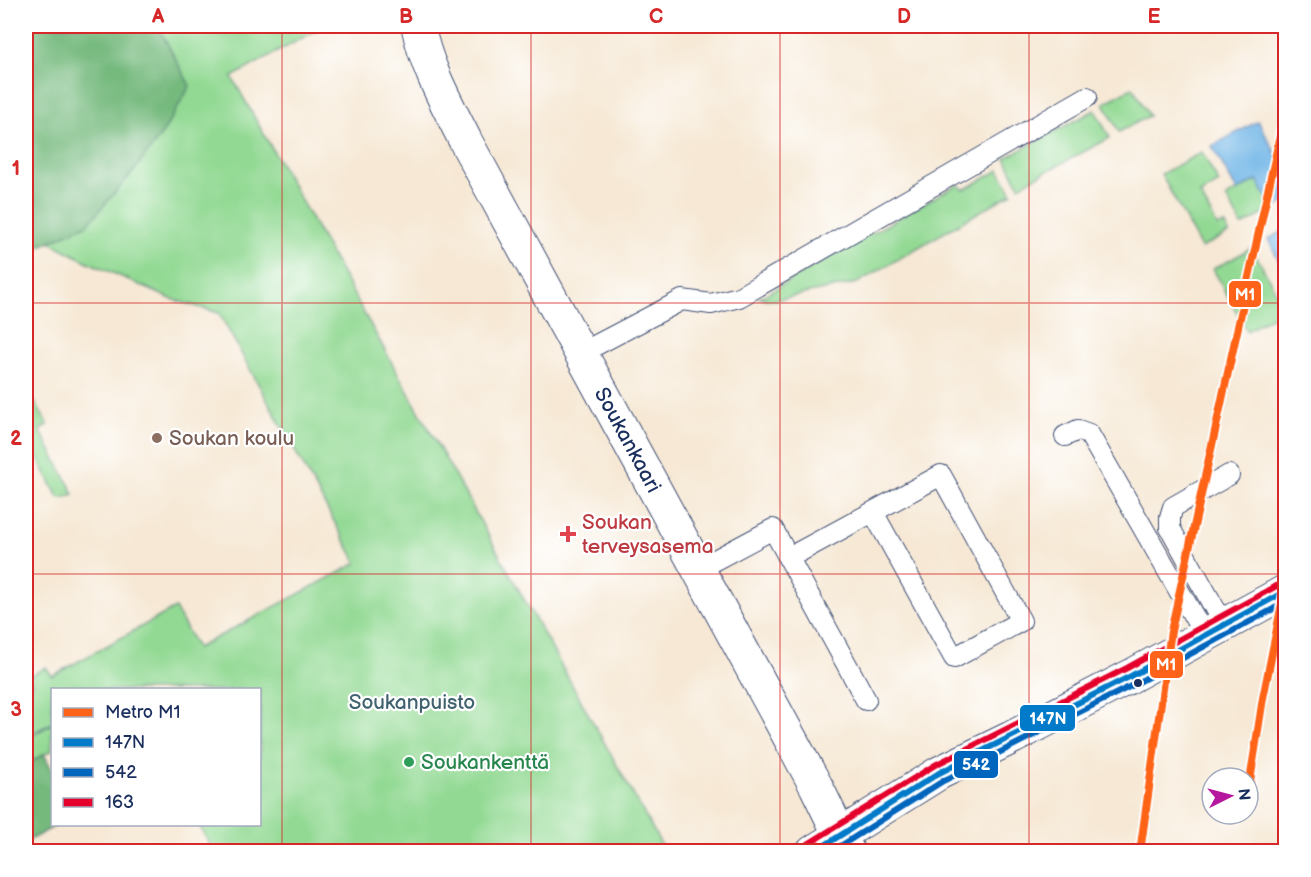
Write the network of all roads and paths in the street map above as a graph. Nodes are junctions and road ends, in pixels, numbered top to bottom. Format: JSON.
{"nodes":[{"id":1,"x":418,"y":26,"type":"edge"},
{"id":2,"x":1088,"y":97,"type":"dead end"},
{"id":3,"x":581,"y":353,"type":"junction"},
{"id":4,"x":1065,"y":436,"type":"dead end"},
{"id":5,"x":1229,"y":475,"type":"dead end"},
{"id":6,"x":873,"y":512,"type":"junction"},
{"id":7,"x":788,"y":558,"type":"junction"},
{"id":8,"x":698,"y":569,"type":"junction"},
{"id":9,"x":1286,"y":591,"type":"edge"},
{"id":10,"x":1215,"y":631,"type":"junction"},
{"id":11,"x":866,"y":700,"type":"dead end"},
{"id":12,"x":844,"y":842,"type":"edge"},
{"id":13,"x":813,"y":852,"type":"edge"}],
"edges":[{"from":1,"to":3,"type":"street","name":"Soukankaari"},
{"from":2,"to":3,"type":"lane"},
{"from":3,"to":8,"type":"street","name":"Soukankaari"},
{"from":4,"to":10,"type":"lane"},
{"from":5,"to":10,"type":"lane"},
{"from":6,"to":6,"type":"lane"},
{"from":6,"to":7,"type":"lane"},
{"from":7,"to":8,"type":"lane"},
{"from":7,"to":11,"type":"lane"},
{"from":8,"to":12,"type":"street","name":"Soukankaari"},
{"from":9,"to":10,"type":"street"},
{"from":10,"to":12,"type":"street"},
{"from":12,"to":13,"type":"street"}]}
